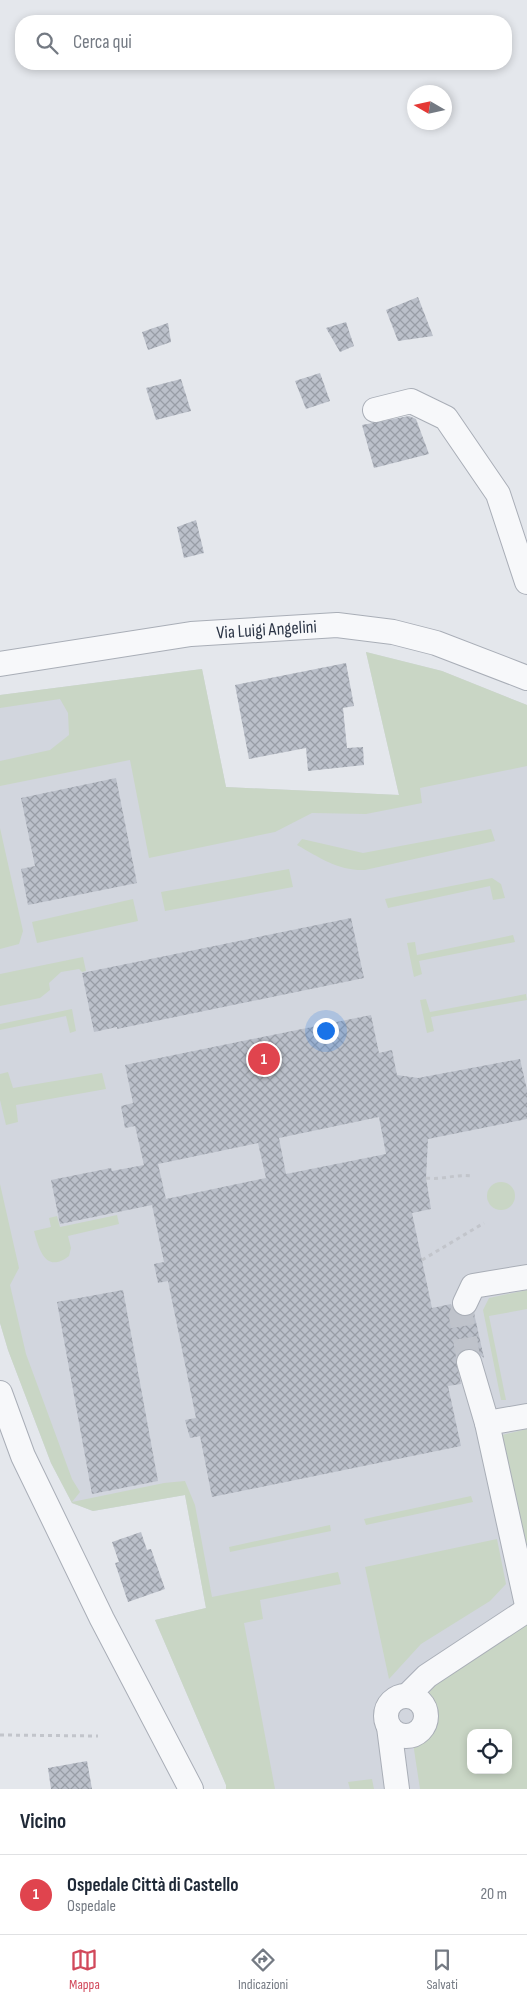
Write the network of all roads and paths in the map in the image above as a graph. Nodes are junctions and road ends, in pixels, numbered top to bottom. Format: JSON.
{"nodes":[{"id":1,"x":375,"y":410,"type":"dead end"},
{"id":2,"x":527,"y":582,"type":"edge"},
{"id":3,"x":0,"y":664,"type":"edge"},
{"id":4,"x":527,"y":678,"type":"edge"},
{"id":5,"x":472,"y":1176,"type":"dead end"},
{"id":6,"x":426,"y":1178,"type":"dead end"},
{"id":7,"x":484,"y":1223,"type":"dead end"},
{"id":8,"x":422,"y":1260,"type":"dead end"},
{"id":9,"x":527,"y":1277,"type":"edge"},
{"id":10,"x":465,"y":1303,"type":"tunnel mouth"},
{"id":11,"x":469,"y":1362,"type":"tunnel mouth"},
{"id":12,"x":0,"y":1393,"type":"edge"},
{"id":13,"x":527,"y":1416,"type":"edge"},
{"id":14,"x":486,"y":1423,"type":"junction"},
{"id":15,"x":527,"y":1605,"type":"edge"},
{"id":16,"x":527,"y":1610,"type":"edge"},
{"id":17,"x":416,"y":1701,"type":"junction"},
{"id":18,"x":398,"y":1732,"type":"junction"},
{"id":19,"x":0,"y":1735,"type":"edge"},
{"id":20,"x":98,"y":1736,"type":"dead end"},
{"id":21,"x":397,"y":1786,"type":"edge"},
{"id":22,"x":191,"y":1789,"type":"edge"}],
"edges":[{"from":1,"to":2,"type":"street"},
{"from":3,"to":4,"type":"street","name":"Via Luigi Angelini"},
{"from":5,"to":6,"type":"path"},
{"from":7,"to":8,"type":"path"},
{"from":9,"to":10,"type":"street"},
{"from":11,"to":14,"type":"street"},
{"from":12,"to":22,"type":"street"},
{"from":13,"to":14,"type":"street"},
{"from":14,"to":15,"type":"street"},
{"from":16,"to":17,"type":"street"},
{"from":17,"to":18,"type":"street"},
{"from":17,"to":18,"type":"street"},
{"from":18,"to":21,"type":"street"},
{"from":19,"to":20,"type":"path"}]}
